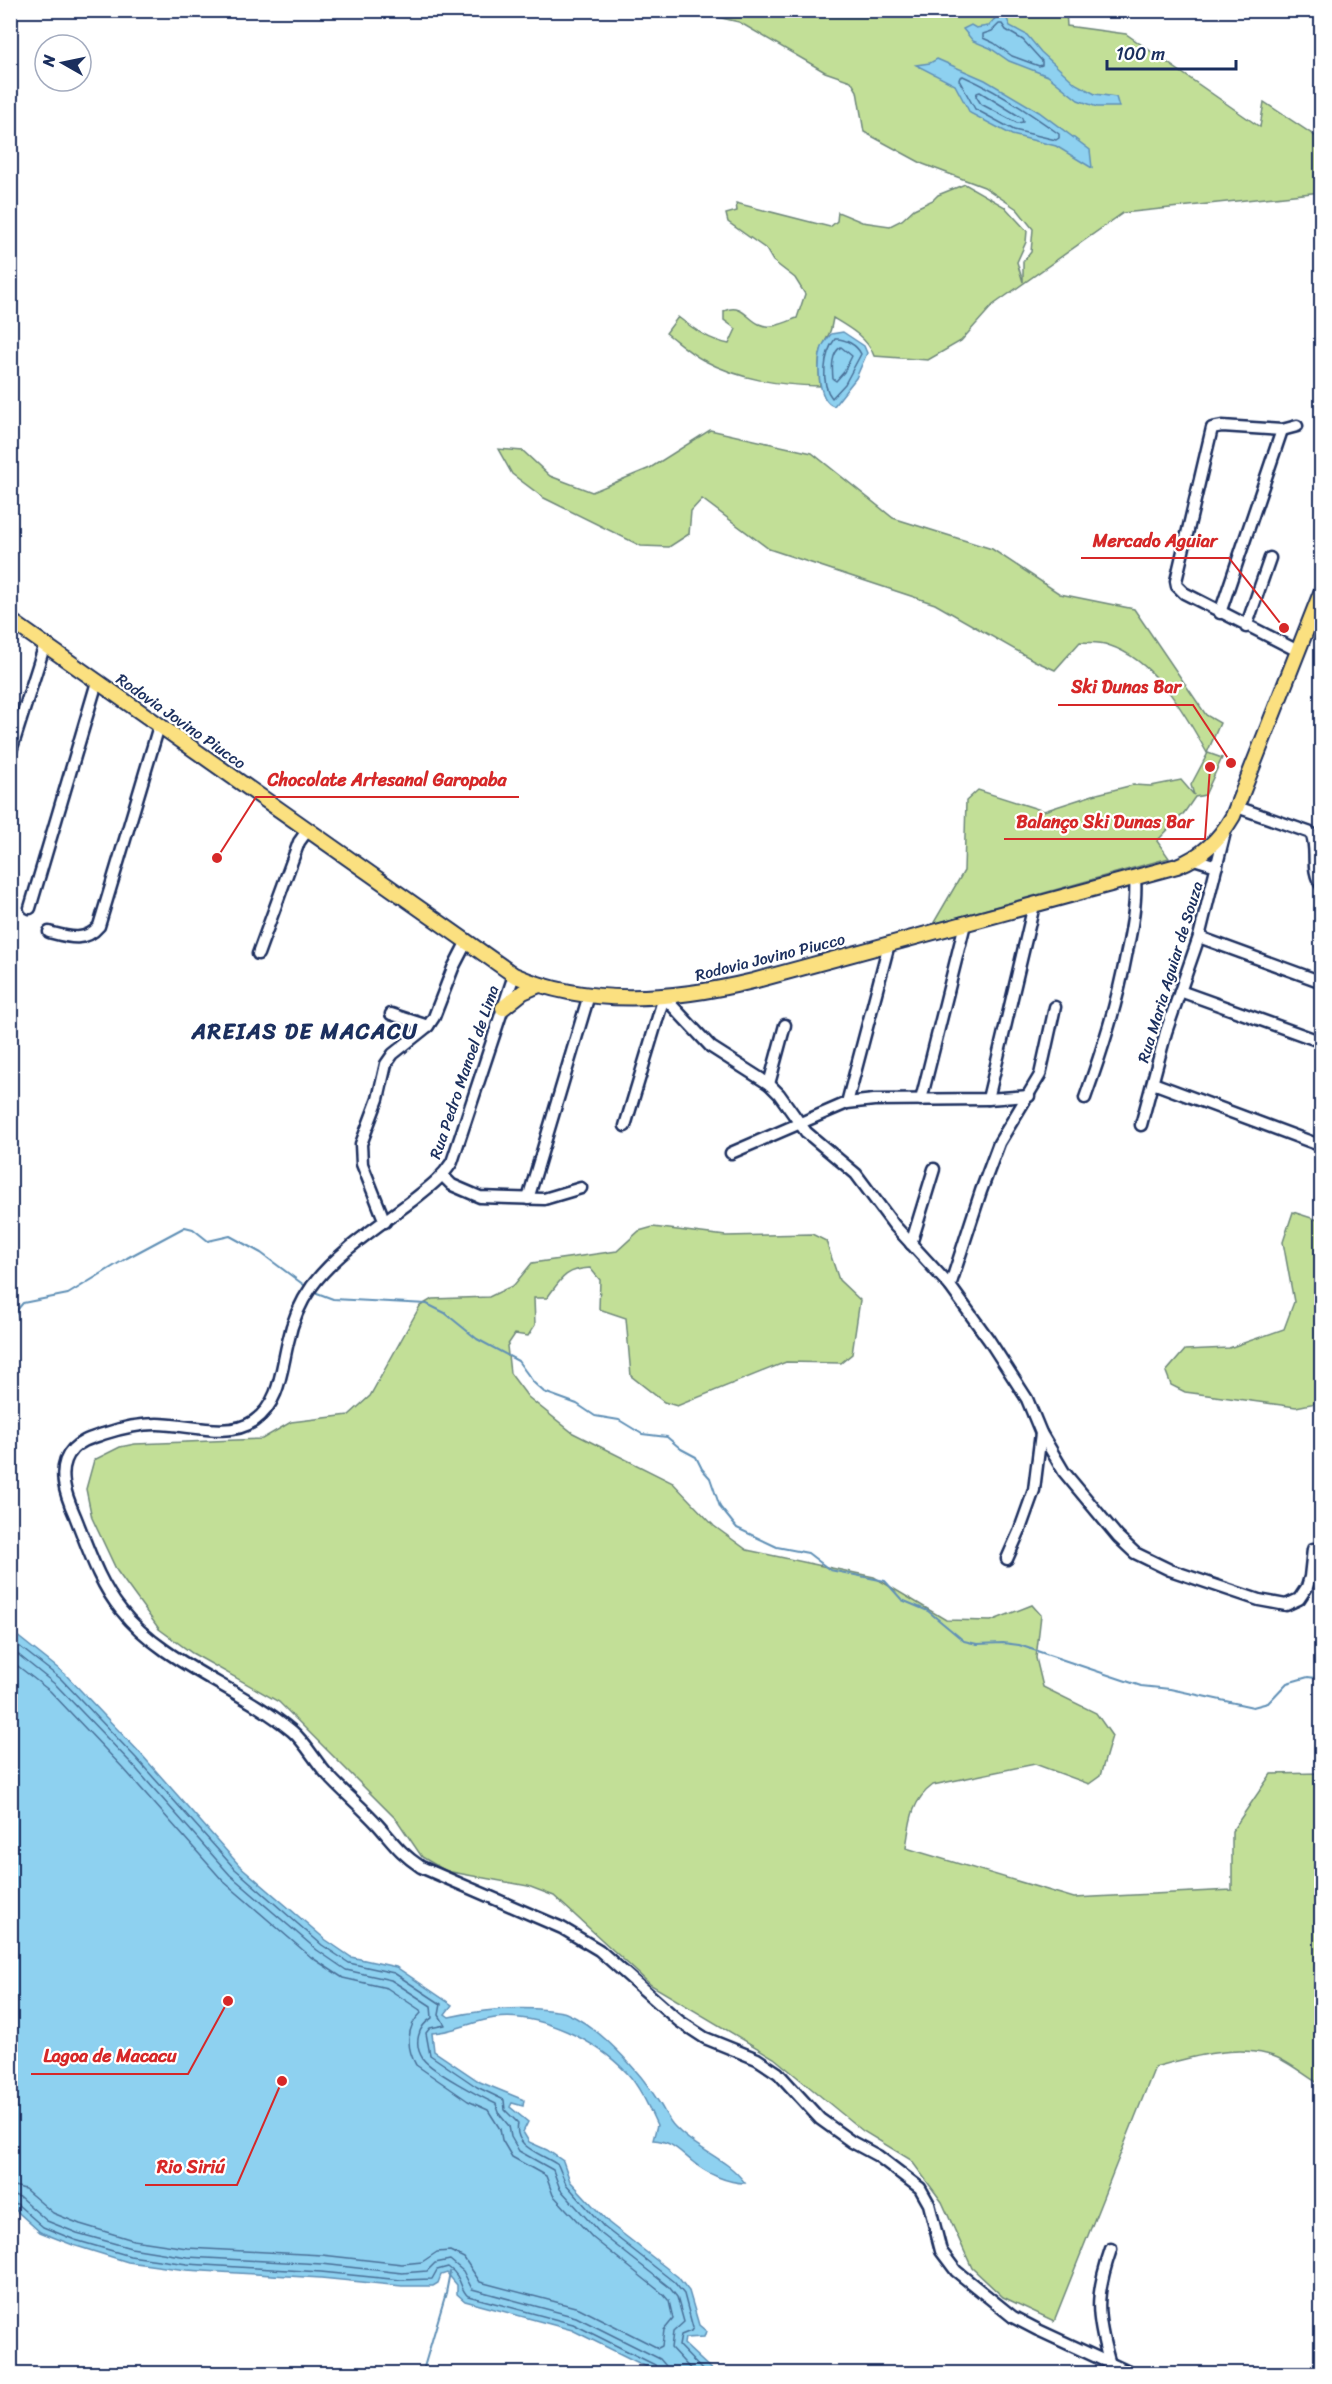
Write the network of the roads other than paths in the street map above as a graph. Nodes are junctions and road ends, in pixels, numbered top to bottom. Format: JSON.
{"nodes":[{"id":1,"x":1297,"y":426,"type":"dead end"},
{"id":2,"x":1282,"y":430,"type":"junction"},
{"id":3,"x":1270,"y":558,"type":"dead end"},
{"id":4,"x":1322,"y":590,"type":"edge"},
{"id":5,"x":1221,"y":613,"type":"junction"},
{"id":6,"x":10,"y":620,"type":"edge"},
{"id":7,"x":1246,"y":627,"type":"junction"},
{"id":8,"x":45,"y":644,"type":"junction"},
{"id":9,"x":1298,"y":651,"type":"junction"},
{"id":10,"x":97,"y":682,"type":"junction"},
{"id":11,"x":159,"y":726,"type":"junction"},
{"id":12,"x":10,"y":754,"type":"edge"},
{"id":13,"x":1237,"y":807,"type":"junction"},
{"id":14,"x":1226,"y":828,"type":"junction"},
{"id":15,"x":307,"y":831,"type":"junction"},
{"id":16,"x":1194,"y":859,"type":"junction"},
{"id":17,"x":1217,"y":866,"type":"junction"},
{"id":18,"x":1135,"y":878,"type":"junction"},
{"id":19,"x":1322,"y":886,"type":"edge"},
{"id":20,"x":1034,"y":905,"type":"junction"},
{"id":21,"x":30,"y":908,"type":"dead end"},
{"id":22,"x":965,"y":924,"type":"junction"},
{"id":23,"x":49,"y":932,"type":"dead end"},
{"id":24,"x":1199,"y":937,"type":"junction"},
{"id":25,"x":466,"y":943,"type":"junction"},
{"id":26,"x":889,"y":944,"type":"junction"},
{"id":27,"x":258,"y":954,"type":"dead end"},
{"id":28,"x":514,"y":975,"type":"junction"},
{"id":29,"x":1322,"y":982,"type":"edge"},
{"id":30,"x":539,"y":985,"type":"junction"},
{"id":31,"x":1180,"y":991,"type":"junction"},
{"id":32,"x":589,"y":995,"type":"junction"},
{"id":33,"x":664,"y":997,"type":"junction"},
{"id":34,"x":1055,"y":1007,"type":"dead end"},
{"id":35,"x":503,"y":1008,"type":"junction"},
{"id":36,"x":392,"y":1014,"type":"dead end"},
{"id":37,"x":785,"y":1025,"type":"dead end"},
{"id":38,"x":428,"y":1026,"type":"junction"},
{"id":39,"x":1322,"y":1042,"type":"edge"},
{"id":40,"x":1153,"y":1083,"type":"junction"},
{"id":41,"x":769,"y":1084,"type":"junction"},
{"id":42,"x":1029,"y":1095,"type":"junction"},
{"id":43,"x":1085,"y":1098,"type":"dead end"},
{"id":44,"x":988,"y":1099,"type":"junction"},
{"id":45,"x":921,"y":1100,"type":"junction"},
{"id":46,"x":847,"y":1103,"type":"junction"},
{"id":47,"x":800,"y":1123,"type":"junction"},
{"id":48,"x":1141,"y":1125,"type":"dead end"},
{"id":49,"x":625,"y":1126,"type":"dead end"},
{"id":50,"x":1322,"y":1146,"type":"edge"},
{"id":51,"x":731,"y":1153,"type":"dead end"},
{"id":52,"x":934,"y":1169,"type":"dead end"},
{"id":53,"x":443,"y":1176,"type":"junction"},
{"id":54,"x":581,"y":1188,"type":"dead end"},
{"id":55,"x":528,"y":1199,"type":"junction"},
{"id":56,"x":385,"y":1222,"type":"junction"},
{"id":57,"x":911,"y":1244,"type":"junction"},
{"id":58,"x":950,"y":1286,"type":"junction"},
{"id":59,"x":1041,"y":1433,"type":"junction"},
{"id":60,"x":1313,"y":1549,"type":"dead end"},
{"id":61,"x":1007,"y":1559,"type":"dead end"},
{"id":62,"x":1111,"y":2249,"type":"dead end"},
{"id":63,"x":1109,"y":2361,"type":"junction"},
{"id":64,"x":1133,"y":2373,"type":"edge"}],
"edges":[{"from":1,"to":2,"type":"street"},
{"from":2,"to":5,"type":"street"},
{"from":2,"to":5,"type":"street"},
{"from":3,"to":7,"type":"street"},
{"from":4,"to":9,"type":"main road","name":"Rodovia Jovino Piucco"},
{"from":5,"to":7,"type":"street"},
{"from":6,"to":8,"type":"main road","name":"Rodovia Jovino Piucco"},
{"from":7,"to":9,"type":"street"},
{"from":8,"to":10,"type":"main road","name":"Rodovia Jovino Piucco"},
{"from":8,"to":12,"type":"street"},
{"from":9,"to":13,"type":"main road","name":"Rodovia Jovino Piucco"},
{"from":10,"to":11,"type":"main road","name":"Rodovia Jovino Piucco"},
{"from":10,"to":21,"type":"street"},
{"from":11,"to":15,"type":"main road","name":"Rodovia Jovino Piucco"},
{"from":11,"to":23,"type":"street"},
{"from":13,"to":14,"type":"main road","name":"Rodovia Jovino Piucco"},
{"from":13,"to":19,"type":"street"},
{"from":14,"to":16,"type":"main road","name":"Rodovia Jovino Piucco"},
{"from":14,"to":17,"type":"street","name":"Rua Maria Aguiar de Souza"},
{"from":15,"to":25,"type":"main road","name":"Rodovia Jovino Piucco"},
{"from":15,"to":27,"type":"street"},
{"from":16,"to":17,"type":"street"},
{"from":16,"to":18,"type":"main road","name":"Rodovia Jovino Piucco"},
{"from":17,"to":24,"type":"street","name":"Rua Maria Aguiar de Souza"},
{"from":18,"to":20,"type":"main road","name":"Rodovia Jovino Piucco"},
{"from":18,"to":43,"type":"street"},
{"from":20,"to":22,"type":"main road","name":"Rodovia Jovino Piucco"},
{"from":20,"to":44,"type":"street"},
{"from":22,"to":26,"type":"main road","name":"Rodovia Jovino Piucco"},
{"from":22,"to":45,"type":"street"},
{"from":24,"to":29,"type":"street"},
{"from":24,"to":31,"type":"street","name":"Rua Maria Aguiar de Souza"},
{"from":25,"to":28,"type":"main road","name":"Rodovia Jovino Piucco"},
{"from":25,"to":38,"type":"street"},
{"from":26,"to":33,"type":"main road","name":"Rodovia Jovino Piucco"},
{"from":26,"to":46,"type":"street"},
{"from":28,"to":30,"type":"main road","name":"Rodovia Jovino Piucco"},
{"from":28,"to":35,"type":"street","name":"Rua Pedro Manoel de Lima"},
{"from":30,"to":32,"type":"main road","name":"Rodovia Jovino Piucco"},
{"from":30,"to":35,"type":"main road"},
{"from":31,"to":39,"type":"street"},
{"from":31,"to":40,"type":"street","name":"Rua Maria Aguiar de Souza"},
{"from":32,"to":33,"type":"main road","name":"Rodovia Jovino Piucco"},
{"from":32,"to":55,"type":"street"},
{"from":33,"to":41,"type":"street"},
{"from":33,"to":49,"type":"street"},
{"from":34,"to":42,"type":"street"},
{"from":35,"to":53,"type":"street","name":"Rua Pedro Manoel de Lima"},
{"from":36,"to":38,"type":"street"},
{"from":37,"to":41,"type":"street"},
{"from":38,"to":56,"type":"street"},
{"from":40,"to":48,"type":"street","name":"Rua Maria Aguiar de Souza"},
{"from":40,"to":50,"type":"street"},
{"from":41,"to":47,"type":"street"},
{"from":42,"to":44,"type":"street"},
{"from":42,"to":58,"type":"street"},
{"from":44,"to":45,"type":"street"},
{"from":45,"to":46,"type":"street"},
{"from":46,"to":47,"type":"street"},
{"from":47,"to":51,"type":"street"},
{"from":47,"to":57,"type":"street"},
{"from":52,"to":57,"type":"street"},
{"from":53,"to":55,"type":"street"},
{"from":53,"to":56,"type":"street","name":"Rua Pedro Manoel de Lima"},
{"from":54,"to":55,"type":"street"},
{"from":56,"to":63,"type":"street","name":"Rua Pedro Manoel de Lima"},
{"from":57,"to":58,"type":"street"},
{"from":58,"to":59,"type":"street"},
{"from":59,"to":60,"type":"street"},
{"from":59,"to":61,"type":"street"},
{"from":62,"to":63,"type":"street"},
{"from":63,"to":64,"type":"street","name":"Rua Pedro Manoel de Lima"}]}
